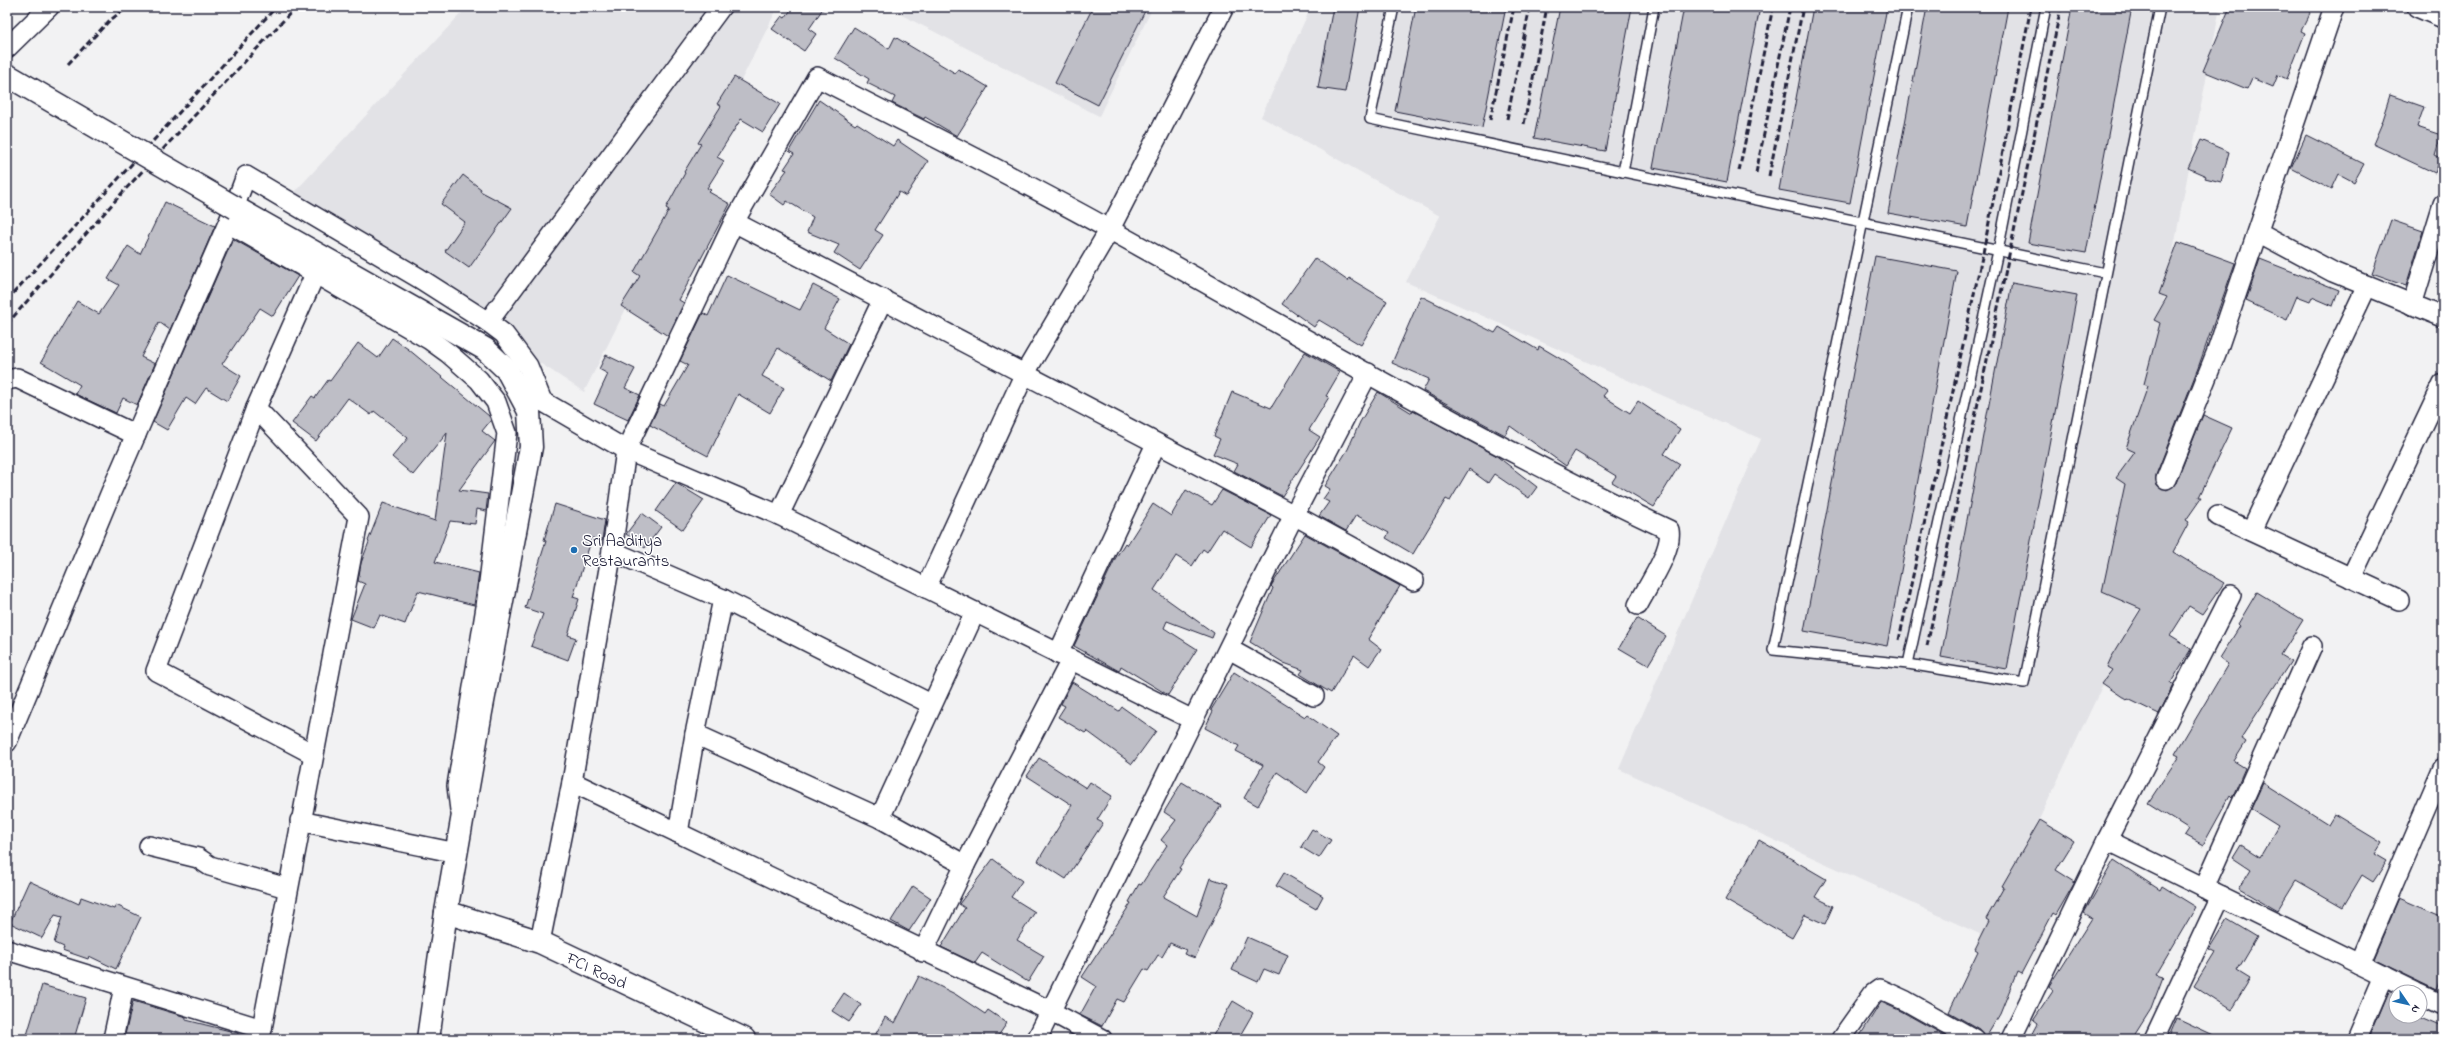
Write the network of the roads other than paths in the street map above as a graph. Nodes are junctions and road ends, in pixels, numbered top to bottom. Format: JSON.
{"nodes":[{"id":1,"x":49,"y":7,"type":"edge"},
{"id":2,"x":721,"y":7,"type":"edge"},
{"id":3,"x":1224,"y":7,"type":"edge"},
{"id":4,"x":1394,"y":7,"type":"edge"},
{"id":5,"x":1654,"y":7,"type":"edge"},
{"id":6,"x":1908,"y":7,"type":"edge"},
{"id":7,"x":2046,"y":7,"type":"edge"},
{"id":8,"x":2160,"y":7,"type":"edge"},
{"id":9,"x":2334,"y":7,"type":"edge"},
{"id":10,"x":2417,"y":7,"type":"edge"},
{"id":11,"x":2443,"y":18,"type":"edge"},
{"id":12,"x":8,"y":45,"type":"edge"},
{"id":13,"x":7,"y":75,"type":"edge"},
{"id":14,"x":1623,"y":172,"type":"junction"},
{"id":15,"x":2443,"y":204,"type":"edge"},
{"id":16,"x":734,"y":222,"type":"junction"},
{"id":17,"x":1863,"y":222,"type":"junction"},
{"id":18,"x":228,"y":223,"type":"junction"},
{"id":19,"x":1110,"y":230,"type":"junction"},
{"id":20,"x":2258,"y":232,"type":"junction"},
{"id":21,"x":1998,"y":251,"type":"junction"},
{"id":22,"x":316,"y":272,"type":"junction"},
{"id":23,"x":2105,"y":273,"type":"junction"},
{"id":24,"x":2367,"y":286,"type":"junction"},
{"id":25,"x":883,"y":299,"type":"junction"},
{"id":26,"x":2412,"y":305,"type":"junction"},
{"id":27,"x":2443,"y":317,"type":"edge"},
{"id":28,"x":488,"y":322,"type":"junction"},
{"id":29,"x":1025,"y":373,"type":"junction"},
{"id":30,"x":1368,"y":373,"type":"junction"},
{"id":31,"x":7,"y":380,"type":"edge"},
{"id":32,"x":2443,"y":384,"type":"edge"},
{"id":33,"x":256,"y":408,"type":"junction"},
{"id":34,"x":136,"y":435,"type":"junction"},
{"id":35,"x":1156,"y":444,"type":"junction"},
{"id":36,"x":626,"y":450,"type":"junction"},
{"id":37,"x":2166,"y":478,"type":"dead end"},
{"id":38,"x":779,"y":515,"type":"junction"},
{"id":39,"x":1294,"y":515,"type":"junction"},
{"id":40,"x":2218,"y":516,"type":"dead end"},
{"id":41,"x":2250,"y":532,"type":"junction"},
{"id":42,"x":612,"y":551,"type":"junction"},
{"id":43,"x":2351,"y":578,"type":"junction"},
{"id":44,"x":1414,"y":581,"type":"dead end"},
{"id":45,"x":926,"y":588,"type":"junction"},
{"id":46,"x":2231,"y":595,"type":"dead end"},
{"id":47,"x":723,"y":599,"type":"junction"},
{"id":48,"x":2399,"y":600,"type":"dead end"},
{"id":49,"x":1638,"y":605,"type":"dead end"},
{"id":50,"x":975,"y":612,"type":"junction"},
{"id":51,"x":2312,"y":646,"type":"dead end"},
{"id":52,"x":1229,"y":649,"type":"junction"},
{"id":53,"x":1065,"y":657,"type":"junction"},
{"id":54,"x":1908,"y":664,"type":"junction"},
{"id":55,"x":1314,"y":696,"type":"dead end"},
{"id":56,"x":931,"y":704,"type":"junction"},
{"id":57,"x":1192,"y":720,"type":"junction"},
{"id":58,"x":694,"y":734,"type":"junction"},
{"id":59,"x":7,"y":742,"type":"edge"},
{"id":60,"x":313,"y":754,"type":"junction"},
{"id":61,"x":2443,"y":768,"type":"edge"},
{"id":62,"x":572,"y":782,"type":"junction"},
{"id":63,"x":880,"y":818,"type":"junction"},
{"id":64,"x":300,"y":821,"type":"junction"},
{"id":65,"x":462,"y":823,"type":"junction"},
{"id":66,"x":678,"y":833,"type":"junction"},
{"id":67,"x":2107,"y":840,"type":"junction"},
{"id":68,"x":149,"y":846,"type":"dead end"},
{"id":69,"x":457,"y":854,"type":"junction"},
{"id":70,"x":965,"y":865,"type":"junction"},
{"id":71,"x":287,"y":888,"type":"junction"},
{"id":72,"x":2204,"y":888,"type":"junction"},
{"id":73,"x":2221,"y":896,"type":"junction"},
{"id":74,"x":446,"y":912,"type":"junction"},
{"id":75,"x":540,"y":942,"type":"junction"},
{"id":76,"x":7,"y":950,"type":"edge"},
{"id":77,"x":923,"y":952,"type":"junction"},
{"id":78,"x":2359,"y":964,"type":"junction"},
{"id":79,"x":2384,"y":976,"type":"junction"},
{"id":80,"x":2400,"y":984,"type":"edge"},
{"id":81,"x":124,"y":987,"type":"junction"},
{"id":82,"x":2428,"y":998,"type":"edge"},
{"id":83,"x":2443,"y":1005,"type":"edge"},
{"id":84,"x":1050,"y":1011,"type":"junction"},
{"id":85,"x":261,"y":1034,"type":"edge"},
{"id":86,"x":113,"y":1039,"type":"edge"},
{"id":87,"x":428,"y":1039,"type":"edge"},
{"id":88,"x":744,"y":1039,"type":"edge"},
{"id":89,"x":1037,"y":1039,"type":"edge"},
{"id":90,"x":1102,"y":1039,"type":"edge"},
{"id":91,"x":1842,"y":1039,"type":"edge"},
{"id":92,"x":1974,"y":1039,"type":"edge"},
{"id":93,"x":2011,"y":1039,"type":"edge"},
{"id":94,"x":2154,"y":1039,"type":"edge"},
{"id":95,"x":2357,"y":1039,"type":"edge"}],
"edges":[{"from":1,"to":12,"type":"street"},
{"from":2,"to":28,"type":"street"},
{"from":3,"to":19,"type":"street"},
{"from":4,"to":14,"type":"lane"},
{"from":5,"to":14,"type":"lane"},
{"from":6,"to":17,"type":"lane"},
{"from":7,"to":21,"type":"lane"},
{"from":8,"to":23,"type":"lane"},
{"from":9,"to":20,"type":"street"},
{"from":10,"to":11,"type":"street"},
{"from":13,"to":65,"type":"street","bridge":true},
{"from":14,"to":17,"type":"lane"},
{"from":15,"to":26,"type":"street"},
{"from":16,"to":19,"type":"street"},
{"from":16,"to":25,"type":"street"},
{"from":16,"to":36,"type":"street"},
{"from":17,"to":21,"type":"lane"},
{"from":17,"to":54,"type":"lane"},
{"from":18,"to":22,"type":"street"},
{"from":18,"to":28,"type":"street"},
{"from":18,"to":34,"type":"street"},
{"from":19,"to":29,"type":"street"},
{"from":19,"to":30,"type":"street"},
{"from":20,"to":24,"type":"street"},
{"from":20,"to":37,"type":"street"},
{"from":21,"to":23,"type":"lane"},
{"from":21,"to":54,"type":"lane"},
{"from":22,"to":33,"type":"street"},
{"from":22,"to":65,"type":"street"},
{"from":23,"to":54,"type":"lane"},
{"from":24,"to":26,"type":"street"},
{"from":24,"to":41,"type":"street"},
{"from":25,"to":29,"type":"street"},
{"from":25,"to":38,"type":"street"},
{"from":26,"to":27,"type":"street"},
{"from":28,"to":36,"type":"street"},
{"from":29,"to":35,"type":"street"},
{"from":29,"to":45,"type":"street"},
{"from":30,"to":39,"type":"street"},
{"from":30,"to":49,"type":"street"},
{"from":31,"to":34,"type":"street"},
{"from":32,"to":43,"type":"street"},
{"from":33,"to":60,"type":"street"},
{"from":33,"to":60,"type":"street"},
{"from":34,"to":59,"type":"street"},
{"from":35,"to":39,"type":"street"},
{"from":35,"to":53,"type":"street"},
{"from":36,"to":38,"type":"street"},
{"from":36,"to":42,"type":"street"},
{"from":38,"to":45,"type":"street"},
{"from":39,"to":44,"type":"street"},
{"from":39,"to":52,"type":"street"},
{"from":40,"to":41,"type":"street"},
{"from":41,"to":43,"type":"street"},
{"from":42,"to":47,"type":"street"},
{"from":42,"to":62,"type":"street"},
{"from":43,"to":48,"type":"street"},
{"from":45,"to":50,"type":"street"},
{"from":46,"to":67,"type":"street"},
{"from":47,"to":56,"type":"street"},
{"from":47,"to":58,"type":"street"},
{"from":50,"to":53,"type":"street"},
{"from":50,"to":56,"type":"street"},
{"from":51,"to":72,"type":"street"},
{"from":52,"to":55,"type":"street"},
{"from":52,"to":57,"type":"street"},
{"from":53,"to":57,"type":"street"},
{"from":53,"to":70,"type":"street"},
{"from":56,"to":63,"type":"street"},
{"from":57,"to":84,"type":"street"},
{"from":58,"to":63,"type":"street"},
{"from":58,"to":66,"type":"street"},
{"from":60,"to":64,"type":"street"},
{"from":61,"to":78,"type":"street"},
{"from":62,"to":66,"type":"street"},
{"from":62,"to":75,"type":"street"},
{"from":63,"to":70,"type":"street"},
{"from":64,"to":69,"type":"street"},
{"from":64,"to":71,"type":"street"},
{"from":65,"to":69,"type":"street"},
{"from":66,"to":77,"type":"street"},
{"from":67,"to":72,"type":"street"},
{"from":67,"to":93,"type":"street"},
{"from":68,"to":71,"type":"street"},
{"from":69,"to":74,"type":"street"},
{"from":70,"to":77,"type":"street"},
{"from":71,"to":85,"type":"street"},
{"from":72,"to":73,"type":"street"},
{"from":73,"to":78,"type":"street"},
{"from":73,"to":94,"type":"street"},
{"from":74,"to":75,"type":"street","name":"FCI Road"},
{"from":74,"to":87,"type":"street"},
{"from":75,"to":88,"type":"street","name":"FCI Road"},
{"from":76,"to":81,"type":"street"},
{"from":77,"to":84,"type":"street"},
{"from":78,"to":79,"type":"street"},
{"from":79,"to":80,"type":"street"},
{"from":79,"to":95,"type":"street"},
{"from":81,"to":85,"type":"street"},
{"from":81,"to":86,"type":"street"},
{"from":82,"to":83,"type":"street"},
{"from":84,"to":89,"type":"street"},
{"from":84,"to":90,"type":"street"},
{"from":91,"to":92,"type":"street"}]}
